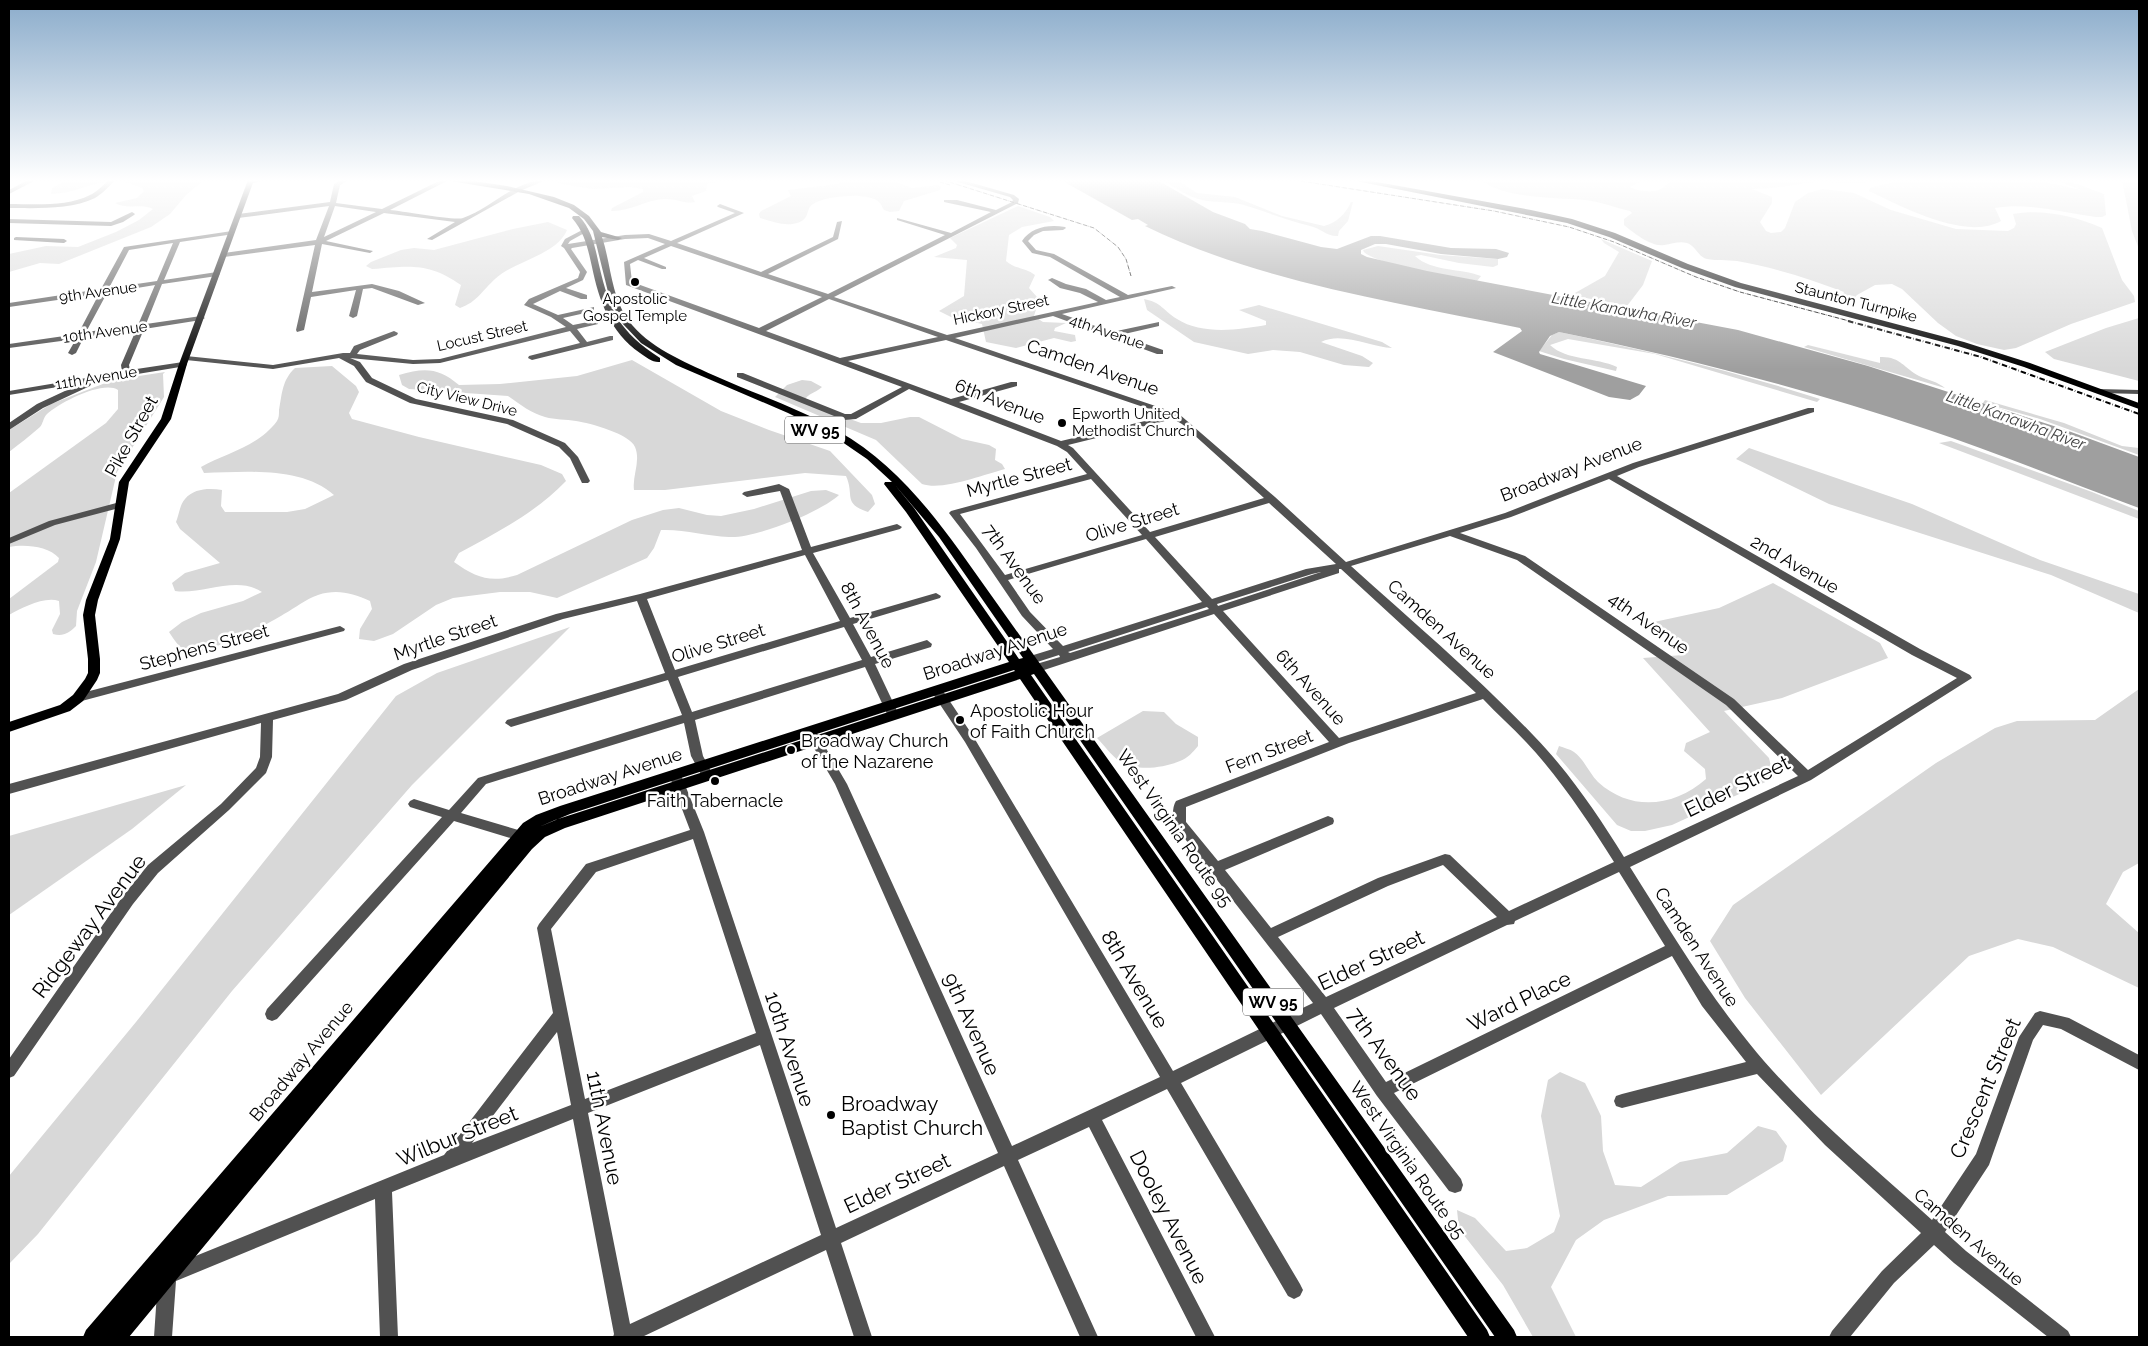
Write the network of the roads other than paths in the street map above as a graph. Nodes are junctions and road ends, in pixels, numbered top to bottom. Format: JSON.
{"nodes":[{"id":1,"x":319,"y":242,"type":"edge"},
{"id":2,"x":164,"y":243,"type":"edge"},
{"id":3,"x":176,"y":243,"type":"edge"},
{"id":4,"x":228,"y":243,"type":"edge"},
{"id":5,"x":313,"y":243,"type":"edge"},
{"id":6,"x":324,"y":243,"type":"edge"},
{"id":7,"x":565,"y":243,"type":"edge"},
{"id":8,"x":581,"y":243,"type":"edge"},
{"id":9,"x":597,"y":243,"type":"edge"},
{"id":10,"x":597,"y":243,"type":"edge"},
{"id":11,"x":673,"y":243,"type":"joint"},
{"id":12,"x":827,"y":243,"type":"edge"},
{"id":13,"x":937,"y":243,"type":"edge"},
{"id":14,"x":1026,"y":243,"type":"edge"},
{"id":15,"x":1632,"y":243,"type":"edge"},
{"id":16,"x":567,"y":249,"type":"junction"},
{"id":17,"x":370,"y":250,"type":"dead end"},
{"id":18,"x":224,"y":255,"type":"junction"},
{"id":19,"x":638,"y":258,"type":"junction"},
{"id":20,"x":664,"y":268,"type":"dead end"},
{"id":21,"x":217,"y":274,"type":"junction"},
{"id":22,"x":762,"y":274,"type":"junction"},
{"id":23,"x":1052,"y":280,"type":"dead end"},
{"id":24,"x":158,"y":283,"type":"junction"},
{"id":25,"x":360,"y":287,"type":"junction"},
{"id":26,"x":562,"y":288,"type":"junction"},
{"id":27,"x":1172,"y":288,"type":"dead end"},
{"id":28,"x":104,"y":290,"type":"junction"},
{"id":29,"x":308,"y":295,"type":"junction"},
{"id":30,"x":584,"y":297,"type":"dead end"},
{"id":31,"x":830,"y":297,"type":"junction"},
{"id":32,"x":1127,"y":298,"type":"junction"},
{"id":33,"x":1104,"y":302,"type":"junction"},
{"id":34,"x":421,"y":303,"type":"dead end"},
{"id":35,"x":9,"y":305,"type":"edge"},
{"id":36,"x":592,"y":309,"type":"dead end"},
{"id":37,"x":1054,"y":314,"type":"junction"},
{"id":38,"x":353,"y":316,"type":"dead end"},
{"id":39,"x":559,"y":317,"type":"junction"},
{"id":40,"x":201,"y":318,"type":"junction"},
{"id":41,"x":595,"y":322,"type":"dead end"},
{"id":42,"x":1156,"y":324,"type":"dead end"},
{"id":43,"x":141,"y":327,"type":"junction"},
{"id":44,"x":572,"y":328,"type":"junction"},
{"id":45,"x":300,"y":330,"type":"dead end"},
{"id":46,"x":758,"y":332,"type":"junction"},
{"id":47,"x":394,"y":333,"type":"dead end"},
{"id":48,"x":1114,"y":334,"type":"junction"},
{"id":49,"x":83,"y":335,"type":"junction"},
{"id":50,"x":945,"y":336,"type":"junction"},
{"id":51,"x":610,"y":338,"type":"dead end"},
{"id":52,"x":583,"y":341,"type":"junction"},
{"id":53,"x":9,"y":346,"type":"edge"},
{"id":54,"x":1160,"y":352,"type":"dead end"},
{"id":55,"x":72,"y":354,"type":"dead end"},
{"id":56,"x":343,"y":355,"type":"joint"},
{"id":57,"x":353,"y":355,"type":"junction"},
{"id":58,"x":331,"y":356,"type":"junction"},
{"id":59,"x":532,"y":358,"type":"dead end"},
{"id":60,"x":185,"y":361,"type":"junction"},
{"id":61,"x":836,"y":361,"type":"junction"},
{"id":62,"x":129,"y":373,"type":"junction"},
{"id":63,"x":740,"y":375,"type":"dead end"},
{"id":64,"x":104,"y":377,"type":"junction"},
{"id":65,"x":1014,"y":384,"type":"dead end"},
{"id":66,"x":907,"y":387,"type":"junction"},
{"id":67,"x":2100,"y":392,"type":"junction"},
{"id":68,"x":2139,"y":392,"type":"edge"},
{"id":69,"x":9,"y":393,"type":"edge"},
{"id":70,"x":949,"y":402,"type":"junction"},
{"id":71,"x":2137,"y":405,"type":"edge"},
{"id":72,"x":1812,"y":410,"type":"dead end"},
{"id":73,"x":1176,"y":416,"type":"junction"},
{"id":74,"x":9,"y":427,"type":"edge"},
{"id":75,"x":1060,"y":444,"type":"junction"},
{"id":76,"x":1609,"y":475,"type":"junction"},
{"id":77,"x":1092,"y":476,"type":"junction"},
{"id":78,"x":585,"y":481,"type":"dead end"},
{"id":79,"x":747,"y":494,"type":"dead end"},
{"id":80,"x":1272,"y":499,"type":"junction"},
{"id":81,"x":120,"y":505,"type":"junction"},
{"id":82,"x":954,"y":513,"type":"joint"},
{"id":83,"x":897,"y":528,"type":"dead end"},
{"id":84,"x":1449,"y":532,"type":"junction"},
{"id":85,"x":1147,"y":536,"type":"junction"},
{"id":86,"x":9,"y":541,"type":"edge"},
{"id":87,"x":1320,"y":543,"type":"junction"},
{"id":88,"x":808,"y":552,"type":"junction"},
{"id":89,"x":1345,"y":565,"type":"junction"},
{"id":90,"x":1306,"y":572,"type":"junction"},
{"id":91,"x":1002,"y":579,"type":"junction"},
{"id":92,"x":936,"y":596,"type":"dead end"},
{"id":93,"x":641,"y":597,"type":"junction"},
{"id":94,"x":1214,"y":606,"type":"junction"},
{"id":95,"x":847,"y":623,"type":"junction"},
{"id":96,"x":340,"y":629,"type":"dead end"},
{"id":97,"x":927,"y":644,"type":"dead end"},
{"id":98,"x":1065,"y":654,"type":"junction"},
{"id":99,"x":868,"y":662,"type":"junction"},
{"id":100,"x":1027,"y":667,"type":"junction"},
{"id":101,"x":672,"y":675,"type":"junction"},
{"id":102,"x":1966,"y":678,"type":"joint"},
{"id":103,"x":1486,"y":694,"type":"junction"},
{"id":104,"x":940,"y":695,"type":"junction"},
{"id":105,"x":78,"y":698,"type":"junction"},
{"id":106,"x":890,"y":711,"type":"junction"},
{"id":107,"x":688,"y":717,"type":"junction"},
{"id":108,"x":268,"y":719,"type":"junction"},
{"id":109,"x":511,"y":723,"type":"dead end"},
{"id":110,"x":9,"y":727,"type":"edge"},
{"id":111,"x":813,"y":736,"type":"junction"},
{"id":112,"x":1337,"y":743,"type":"junction"},
{"id":113,"x":705,"y":771,"type":"junction"},
{"id":114,"x":1807,"y":777,"type":"junction"},
{"id":115,"x":677,"y":780,"type":"junction"},
{"id":116,"x":9,"y":790,"type":"edge"},
{"id":117,"x":414,"y":804,"type":"dead end"},
{"id":118,"x":1180,"y":804,"type":"joint"},
{"id":119,"x":453,"y":815,"type":"junction"},
{"id":120,"x":1328,"y":821,"type":"dead end"},
{"id":121,"x":698,"y":832,"type":"junction"},
{"id":122,"x":525,"y":837,"type":"junction"},
{"id":123,"x":1623,"y":866,"type":"junction"},
{"id":124,"x":1215,"y":868,"type":"junction"},
{"id":125,"x":1509,"y":920,"type":"junction"},
{"id":126,"x":1269,"y":935,"type":"junction"},
{"id":127,"x":1674,"y":949,"type":"junction"},
{"id":128,"x":1325,"y":1007,"type":"junction"},
{"id":129,"x":272,"y":1014,"type":"dead end"},
{"id":130,"x":560,"y":1016,"type":"junction"},
{"id":131,"x":1288,"y":1023,"type":"junction"},
{"id":132,"x":1270,"y":1031,"type":"junction"},
{"id":133,"x":763,"y":1037,"type":"junction"},
{"id":134,"x":2139,"y":1063,"type":"edge"},
{"id":135,"x":1759,"y":1066,"type":"junction"},
{"id":136,"x":9,"y":1070,"type":"edge"},
{"id":137,"x":1170,"y":1080,"type":"junction"},
{"id":138,"x":1383,"y":1090,"type":"junction"},
{"id":139,"x":1622,"y":1101,"type":"dead end"},
{"id":140,"x":580,"y":1109,"type":"junction"},
{"id":141,"x":1092,"y":1117,"type":"junction"},
{"id":142,"x":1008,"y":1156,"type":"junction"},
{"id":143,"x":450,"y":1160,"type":"junction"},
{"id":144,"x":1455,"y":1184,"type":"dead end"},
{"id":145,"x":383,"y":1189,"type":"junction"},
{"id":146,"x":1934,"y":1233,"type":"junction"},
{"id":147,"x":831,"y":1239,"type":"junction"},
{"id":148,"x":160,"y":1272,"type":"junction"},
{"id":149,"x":1294,"y":1290,"type":"dead end"},
{"id":150,"x":93,"y":1337,"type":"edge"},
{"id":151,"x":116,"y":1337,"type":"edge"},
{"id":152,"x":163,"y":1337,"type":"edge"},
{"id":153,"x":389,"y":1337,"type":"edge"},
{"id":154,"x":623,"y":1337,"type":"edge"},
{"id":155,"x":863,"y":1337,"type":"edge"},
{"id":156,"x":1089,"y":1337,"type":"edge"},
{"id":157,"x":1206,"y":1337,"type":"edge"},
{"id":158,"x":1480,"y":1337,"type":"edge"},
{"id":159,"x":1507,"y":1337,"type":"edge"},
{"id":160,"x":1838,"y":1337,"type":"edge"},
{"id":161,"x":2062,"y":1337,"type":"edge"}],
"edges":[{"from":1,"to":29,"type":"street"},
{"from":2,"to":28,"type":"street"},
{"from":3,"to":24,"type":"street"},
{"from":4,"to":18,"type":"main road","name":"Pike Street"},
{"from":5,"to":18,"type":"street"},
{"from":6,"to":17,"type":"street"},
{"from":7,"to":16,"type":"street"},
{"from":8,"to":16,"type":"street"},
{"from":9,"to":100,"type":"main road","name":"West Virginia Route 95","number":"WV 95"},
{"from":10,"to":100,"type":"main road","name":"West Virginia Route 95","number":"WV 95"},
{"from":11,"to":19,"type":"street"},
{"from":11,"to":22,"type":"street","name":"Camden Avenue"},
{"from":12,"to":22,"type":"street"},
{"from":13,"to":31,"type":"street"},
{"from":14,"to":32,"type":"street"},
{"from":15,"to":67,"type":"main road","name":"Staunton Turnpike"},
{"from":16,"to":26,"type":"street"},
{"from":18,"to":21,"type":"main road","name":"Pike Street"},
{"from":19,"to":20,"type":"street"},
{"from":19,"to":46,"type":"street","name":"6th Avenue"},
{"from":21,"to":24,"type":"street","name":"9th Avenue"},
{"from":21,"to":40,"type":"main road","name":"Pike Street"},
{"from":22,"to":31,"type":"street","name":"Camden Avenue"},
{"from":23,"to":33,"type":"street"},
{"from":24,"to":28,"type":"street","name":"9th Avenue"},
{"from":24,"to":43,"type":"street"},
{"from":25,"to":29,"type":"street"},
{"from":25,"to":34,"type":"street"},
{"from":25,"to":38,"type":"street"},
{"from":26,"to":30,"type":"street"},
{"from":26,"to":39,"type":"street"},
{"from":27,"to":32,"type":"street","name":"Hickory Street"},
{"from":28,"to":35,"type":"street","name":"9th Avenue"},
{"from":28,"to":49,"type":"street"},
{"from":29,"to":45,"type":"street"},
{"from":31,"to":46,"type":"street"},
{"from":31,"to":50,"type":"street","name":"Camden Avenue"},
{"from":32,"to":33,"type":"street","name":"Hickory Street"},
{"from":33,"to":37,"type":"street","name":"Hickory Street"},
{"from":36,"to":39,"type":"street"},
{"from":37,"to":48,"type":"street","name":"4th Avenue"},
{"from":37,"to":50,"type":"street","name":"Hickory Street"},
{"from":39,"to":44,"type":"street"},
{"from":40,"to":43,"type":"street","name":"10th Avenue"},
{"from":40,"to":60,"type":"main road","name":"Pike Street"},
{"from":41,"to":44,"type":"street","name":"Locust Street"},
{"from":42,"to":48,"type":"street"},
{"from":43,"to":49,"type":"street","name":"10th Avenue"},
{"from":43,"to":62,"type":"street"},
{"from":44,"to":52,"type":"street"},
{"from":44,"to":57,"type":"street","name":"Locust Street"},
{"from":46,"to":61,"type":"street","name":"6th Avenue"},
{"from":47,"to":57,"type":"street"},
{"from":48,"to":54,"type":"street","name":"4th Avenue"},
{"from":49,"to":53,"type":"street","name":"10th Avenue"},
{"from":49,"to":55,"type":"street"},
{"from":50,"to":61,"type":"street","name":"Hickory Street"},
{"from":50,"to":73,"type":"street","name":"Camden Avenue"},
{"from":51,"to":52,"type":"street","name":"Locust Street"},
{"from":52,"to":59,"type":"street","name":"Locust Street"},
{"from":56,"to":57,"type":"street","name":"Locust Street"},
{"from":56,"to":58,"type":"street","name":"11th Avenue"},
{"from":58,"to":60,"type":"street","name":"11th Avenue"},
{"from":58,"to":78,"type":"street","name":"City View Drive"},
{"from":60,"to":62,"type":"street","name":"11th Avenue"},
{"from":60,"to":81,"type":"main road","name":"Pike Street"},
{"from":61,"to":66,"type":"street","name":"6th Avenue"},
{"from":62,"to":64,"type":"street","name":"11th Avenue"},
{"from":63,"to":66,"type":"street"},
{"from":64,"to":69,"type":"street","name":"11th Avenue"},
{"from":64,"to":74,"type":"street"},
{"from":65,"to":70,"type":"street"},
{"from":66,"to":70,"type":"street","name":"6th Avenue"},
{"from":67,"to":68,"type":"street"},
{"from":67,"to":71,"type":"main road","name":"Staunton Turnpike"},
{"from":70,"to":75,"type":"street","name":"6th Avenue"},
{"from":72,"to":76,"type":"street","name":"Broadway Avenue"},
{"from":73,"to":75,"type":"street","name":"Myrtle Street"},
{"from":73,"to":80,"type":"street","name":"Camden Avenue"},
{"from":75,"to":77,"type":"street","name":"6th Avenue"},
{"from":76,"to":84,"type":"street","name":"Broadway Avenue"},
{"from":76,"to":102,"type":"street","name":"2nd Avenue"},
{"from":77,"to":82,"type":"street","name":"Myrtle Street"},
{"from":77,"to":85,"type":"street","name":"6th Avenue"},
{"from":79,"to":88,"type":"street","name":"8th Avenue"},
{"from":80,"to":85,"type":"street","name":"Olive Street"},
{"from":80,"to":87,"type":"street","name":"Camden Avenue"},
{"from":81,"to":86,"type":"street"},
{"from":81,"to":105,"type":"main road","name":"Pike Street"},
{"from":82,"to":91,"type":"street","name":"7th Avenue"},
{"from":83,"to":88,"type":"street","name":"Myrtle Street"},
{"from":84,"to":89,"type":"street","name":"Broadway Avenue"},
{"from":84,"to":114,"type":"street","name":"4th Avenue"},
{"from":85,"to":91,"type":"street","name":"Olive Street"},
{"from":85,"to":94,"type":"street","name":"6th Avenue"},
{"from":87,"to":89,"type":"street","name":"Camden Avenue"},
{"from":87,"to":90,"type":"street"},
{"from":88,"to":93,"type":"street","name":"Myrtle Street"},
{"from":88,"to":95,"type":"street","name":"8th Avenue"},
{"from":89,"to":90,"type":"street","name":"Broadway Avenue"},
{"from":89,"to":94,"type":"street","name":"Broadway Avenue"},
{"from":89,"to":103,"type":"street","name":"Camden Avenue"},
{"from":90,"to":94,"type":"street","name":"Broadway Avenue"},
{"from":91,"to":98,"type":"street","name":"7th Avenue"},
{"from":92,"to":95,"type":"street","name":"Olive Street"},
{"from":93,"to":101,"type":"street"},
{"from":93,"to":108,"type":"street","name":"Myrtle Street"},
{"from":94,"to":98,"type":"street","name":"Broadway Avenue"},
{"from":94,"to":112,"type":"street","name":"6th Avenue"},
{"from":95,"to":99,"type":"street","name":"8th Avenue"},
{"from":95,"to":101,"type":"street","name":"Olive Street"},
{"from":96,"to":105,"type":"street","name":"Stephens Street"},
{"from":97,"to":99,"type":"street"},
{"from":98,"to":100,"type":"street","name":"Broadway Avenue"},
{"from":99,"to":106,"type":"street","name":"8th Avenue"},
{"from":99,"to":107,"type":"street"},
{"from":100,"to":104,"type":"main road","name":"Broadway Avenue"},
{"from":100,"to":131,"type":"main road","name":"West Virginia Route 95","number":"WV 95"},
{"from":100,"to":132,"type":"main road","name":"West Virginia Route 95","number":"WV 95"},
{"from":101,"to":107,"type":"street"},
{"from":101,"to":109,"type":"street","name":"Olive Street"},
{"from":102,"to":114,"type":"street","name":"Elder Street"},
{"from":103,"to":112,"type":"street","name":"Fern Street"},
{"from":103,"to":123,"type":"street","name":"Camden Avenue"},
{"from":104,"to":106,"type":"main road","name":"Broadway Avenue"},
{"from":104,"to":137,"type":"street","name":"8th Avenue"},
{"from":105,"to":110,"type":"main road","name":"Pike Street"},
{"from":106,"to":111,"type":"main road","name":"Broadway Avenue"},
{"from":107,"to":113,"type":"street"},
{"from":107,"to":119,"type":"street"},
{"from":108,"to":116,"type":"street","name":"Myrtle Street"},
{"from":108,"to":136,"type":"street","name":"Ridgeway Avenue"},
{"from":111,"to":113,"type":"main road","name":"Broadway Avenue"},
{"from":111,"to":142,"type":"street","name":"9th Avenue"},
{"from":112,"to":118,"type":"street","name":"Fern Street"},
{"from":113,"to":115,"type":"main road","name":"Broadway Avenue"},
{"from":114,"to":123,"type":"street","name":"Elder Street"},
{"from":115,"to":121,"type":"street","name":"10th Avenue"},
{"from":115,"to":122,"type":"main road","name":"Broadway Avenue"},
{"from":117,"to":119,"type":"street"},
{"from":118,"to":124,"type":"street","name":"7th Avenue"},
{"from":119,"to":122,"type":"street"},
{"from":119,"to":129,"type":"street"},
{"from":120,"to":124,"type":"street"},
{"from":121,"to":130,"type":"street","name":"11th Avenue"},
{"from":121,"to":133,"type":"street","name":"10th Avenue"},
{"from":122,"to":148,"type":"main road","name":"Broadway Avenue"},
{"from":123,"to":125,"type":"street","name":"Elder Street"},
{"from":123,"to":127,"type":"street","name":"Camden Avenue"},
{"from":124,"to":126,"type":"street","name":"7th Avenue"},
{"from":125,"to":126,"type":"street"},
{"from":125,"to":128,"type":"street","name":"Elder Street"},
{"from":126,"to":128,"type":"street","name":"7th Avenue"},
{"from":127,"to":135,"type":"street","name":"Camden Avenue"},
{"from":127,"to":138,"type":"street","name":"Ward Place"},
{"from":128,"to":131,"type":"street","name":"Elder Street"},
{"from":128,"to":138,"type":"street","name":"7th Avenue"},
{"from":130,"to":140,"type":"street","name":"11th Avenue"},
{"from":130,"to":143,"type":"street"},
{"from":131,"to":132,"type":"street","name":"Elder Street"},
{"from":131,"to":159,"type":"main road","name":"West Virginia Route 95","number":"WV 95"},
{"from":132,"to":137,"type":"street","name":"Elder Street"},
{"from":132,"to":158,"type":"main road","name":"West Virginia Route 95","number":"WV 95"},
{"from":133,"to":140,"type":"street","name":"Wilbur Street"},
{"from":133,"to":147,"type":"street","name":"10th Avenue"},
{"from":134,"to":146,"type":"street","name":"Crescent Street"},
{"from":135,"to":139,"type":"street"},
{"from":135,"to":146,"type":"street","name":"Camden Avenue"},
{"from":137,"to":141,"type":"street","name":"Elder Street"},
{"from":137,"to":149,"type":"street","name":"8th Avenue"},
{"from":138,"to":144,"type":"street","name":"7th Avenue"},
{"from":140,"to":143,"type":"street","name":"Wilbur Street"},
{"from":140,"to":154,"type":"street","name":"11th Avenue"},
{"from":141,"to":142,"type":"street","name":"Elder Street"},
{"from":141,"to":157,"type":"street","name":"Dooley Avenue"},
{"from":142,"to":147,"type":"street","name":"Elder Street"},
{"from":142,"to":156,"type":"street","name":"9th Avenue"},
{"from":143,"to":145,"type":"street","name":"Wilbur Street"},
{"from":145,"to":148,"type":"street","name":"Wilbur Street"},
{"from":145,"to":153,"type":"street"},
{"from":146,"to":160,"type":"street","name":"Crescent Street"},
{"from":146,"to":161,"type":"street","name":"Camden Avenue"},
{"from":147,"to":154,"type":"street","name":"Elder Street"},
{"from":147,"to":155,"type":"street","name":"10th Avenue"},
{"from":148,"to":150,"type":"main road","name":"Broadway Avenue"},
{"from":148,"to":151,"type":"main road","name":"Broadway Avenue"},
{"from":148,"to":152,"type":"street"}]}
